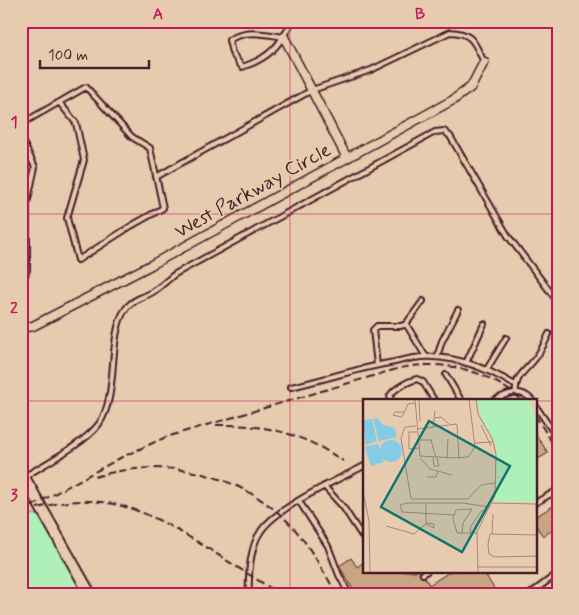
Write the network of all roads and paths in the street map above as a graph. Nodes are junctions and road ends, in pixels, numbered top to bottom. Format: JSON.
{"nodes":[{"id":1,"x":292,"y":21,"type":"edge"},
{"id":2,"x":284,"y":37,"type":"junction"},
{"id":3,"x":484,"y":62,"type":"joint"},
{"id":4,"x":312,"y":90,"type":"junction"},
{"id":5,"x":59,"y":102,"type":"junction"},
{"id":6,"x":21,"y":124,"type":"edge"},
{"id":7,"x":21,"y":138,"type":"edge"},
{"id":8,"x":346,"y":158,"type":"junction"},
{"id":9,"x":156,"y":177,"type":"junction"},
{"id":10,"x":21,"y":287,"type":"edge"},
{"id":11,"x":423,"y":301,"type":"dead end"},
{"id":12,"x":558,"y":302,"type":"edge"},
{"id":13,"x":458,"y":310,"type":"dead end"},
{"id":14,"x":406,"y":324,"type":"junction"},
{"id":15,"x":484,"y":324,"type":"dead end"},
{"id":16,"x":21,"y":328,"type":"edge"},
{"id":17,"x":549,"y":334,"type":"dead end"},
{"id":18,"x":506,"y":338,"type":"dead end"},
{"id":19,"x":426,"y":357,"type":"junction"},
{"id":20,"x":437,"y":357,"type":"junction"},
{"id":21,"x":466,"y":363,"type":"junction"},
{"id":22,"x":377,"y":365,"type":"junction"},
{"id":23,"x":487,"y":369,"type":"junction"},
{"id":24,"x":446,"y":375,"type":"dead end"},
{"id":25,"x":515,"y":384,"type":"junction"},
{"id":26,"x":291,"y":387,"type":"dead end"},
{"id":27,"x":516,"y":392,"type":"junction"},
{"id":28,"x":391,"y":399,"type":"edge"},
{"id":29,"x":433,"y":399,"type":"edge"},
{"id":30,"x":460,"y":399,"type":"edge"},
{"id":31,"x":497,"y":399,"type":"edge"},
{"id":32,"x":531,"y":399,"type":"edge"},
{"id":33,"x":536,"y":406,"type":"edge"},
{"id":34,"x":556,"y":431,"type":"edge"},
{"id":35,"x":558,"y":439,"type":"edge"},
{"id":36,"x":363,"y":466,"type":"edge"},
{"id":37,"x":23,"y":474,"type":"edge"},
{"id":38,"x":324,"y":486,"type":"junction"},
{"id":39,"x":558,"y":490,"type":"edge"},
{"id":40,"x":299,"y":501,"type":"junction"},
{"id":41,"x":536,"y":502,"type":"edge"},
{"id":42,"x":363,"y":537,"type":"edge"},
{"id":43,"x":558,"y":573,"type":"edge"},
{"id":44,"x":538,"y":588,"type":"junction"},
{"id":45,"x":90,"y":594,"type":"edge"},
{"id":46,"x":249,"y":594,"type":"edge"},
{"id":47,"x":350,"y":594,"type":"edge"},
{"id":48,"x":530,"y":594,"type":"edge"},
{"id":49,"x":536,"y":594,"type":"edge"}],
"edges":[{"from":1,"to":2,"type":"lane"},
{"from":2,"to":2,"type":"lane"},
{"from":2,"to":4,"type":"street"},
{"from":3,"to":4,"type":"lane"},
{"from":3,"to":8,"type":"street","name":"West Parkway Circle"},
{"from":4,"to":8,"type":"street"},
{"from":4,"to":9,"type":"lane"},
{"from":5,"to":6,"type":"lane"},
{"from":5,"to":9,"type":"lane"},
{"from":5,"to":9,"type":"lane"},
{"from":7,"to":10,"type":"lane"},
{"from":8,"to":16,"type":"street","name":"West Parkway Circle"},
{"from":11,"to":14,"type":"lane"},
{"from":12,"to":37,"type":"lane"},
{"from":13,"to":20,"type":"lane"},
{"from":14,"to":19,"type":"lane"},
{"from":14,"to":22,"type":"lane"},
{"from":15,"to":21,"type":"lane"},
{"from":17,"to":25,"type":"lane"},
{"from":18,"to":23,"type":"lane"},
{"from":19,"to":20,"type":"lane"},
{"from":19,"to":22,"type":"lane"},
{"from":20,"to":21,"type":"lane"},
{"from":21,"to":23,"type":"lane"},
{"from":22,"to":26,"type":"lane"},
{"from":23,"to":25,"type":"lane"},
{"from":24,"to":30,"type":"lane"},
{"from":25,"to":27,"type":"lane"},
{"from":27,"to":31,"type":"lane"},
{"from":27,"to":32,"type":"lane"},
{"from":28,"to":29,"type":"lane"},
{"from":33,"to":34,"type":"lane"},
{"from":34,"to":35,"type":"lane"},
{"from":36,"to":38,"type":"lane"},
{"from":37,"to":45,"type":"street"},
{"from":38,"to":40,"type":"lane"},
{"from":38,"to":42,"type":"lane"},
{"from":39,"to":41,"type":"lane"},
{"from":40,"to":46,"type":"lane"},
{"from":40,"to":47,"type":"lane"},
{"from":43,"to":44,"type":"lane"},
{"from":44,"to":48,"type":"lane"},
{"from":44,"to":49,"type":"lane"}]}
